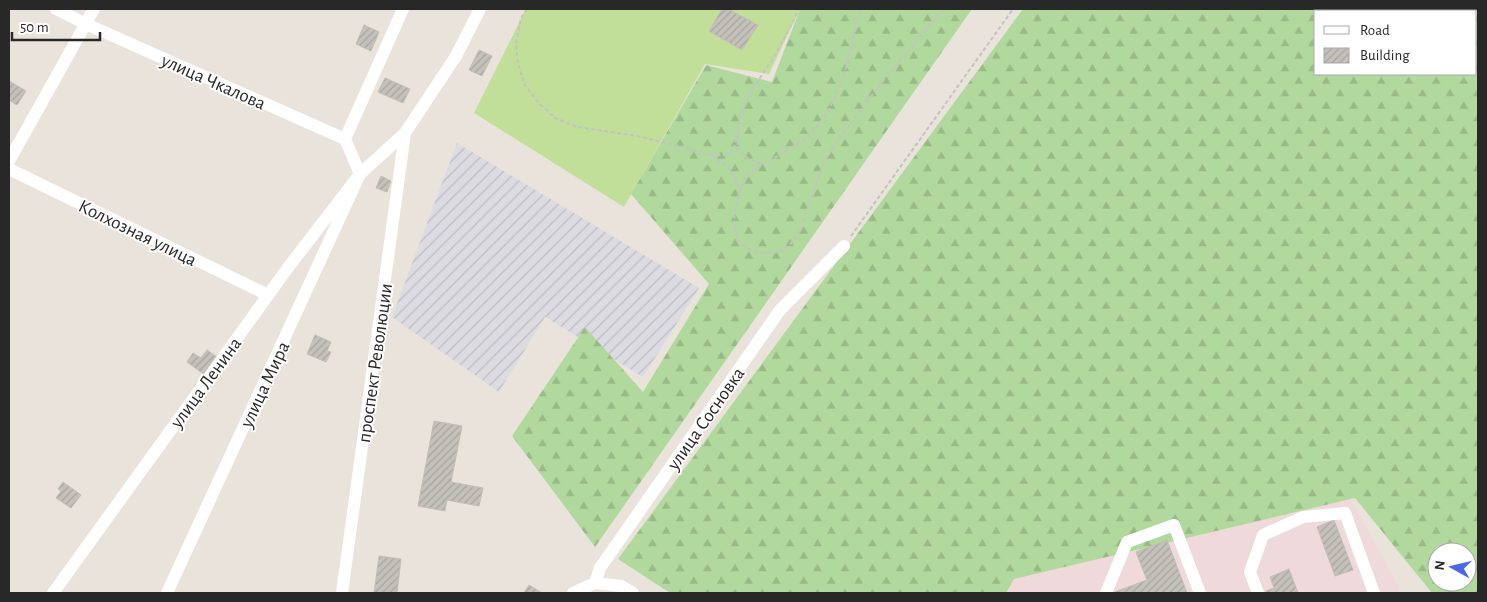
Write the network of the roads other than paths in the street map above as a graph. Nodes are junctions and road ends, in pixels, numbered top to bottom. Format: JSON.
{"nodes":[{"id":1,"x":56,"y":9,"type":"edge"},
{"id":2,"x":94,"y":9,"type":"edge"},
{"id":3,"x":403,"y":9,"type":"edge"},
{"id":4,"x":480,"y":9,"type":"edge"},
{"id":5,"x":86,"y":24,"type":"junction"},
{"id":6,"x":406,"y":133,"type":"junction"},
{"id":7,"x":345,"y":139,"type":"junction"},
{"id":8,"x":9,"y":161,"type":"edge"},
{"id":9,"x":9,"y":169,"type":"edge"},
{"id":10,"x":360,"y":174,"type":"junction"},
{"id":11,"x":844,"y":246,"type":"road end"},
{"id":12,"x":268,"y":296,"type":"junction"},
{"id":13,"x":595,"y":582,"type":"junction"},
{"id":14,"x":53,"y":593,"type":"edge"},
{"id":15,"x":167,"y":593,"type":"edge"},
{"id":16,"x":342,"y":593,"type":"edge"},
{"id":17,"x":573,"y":593,"type":"edge"},
{"id":18,"x":633,"y":593,"type":"edge"},
{"id":19,"x":1106,"y":593,"type":"edge"},
{"id":20,"x":1200,"y":593,"type":"edge"},
{"id":21,"x":1258,"y":593,"type":"edge"},
{"id":22,"x":1374,"y":593,"type":"edge"}],
"edges":[{"from":1,"to":5,"type":"street","name":"улица Чкалова"},
{"from":2,"to":5,"type":"street"},
{"from":3,"to":7,"type":"street"},
{"from":4,"to":6,"type":"street"},
{"from":5,"to":7,"type":"street","name":"улица Чкалова"},
{"from":5,"to":8,"type":"street"},
{"from":6,"to":10,"type":"street","name":"улица Ленина"},
{"from":6,"to":16,"type":"street","name":"проспект Революции"},
{"from":7,"to":10,"type":"street"},
{"from":9,"to":12,"type":"street","name":"Колхозная улица"},
{"from":10,"to":12,"type":"street","name":"улица Ленина"},
{"from":10,"to":15,"type":"street","name":"улица Мира"},
{"from":11,"to":13,"type":"street","name":"улица Сосновка"},
{"from":12,"to":14,"type":"street","name":"улица Ленина"},
{"from":13,"to":17,"type":"street"},
{"from":13,"to":18,"type":"street"},
{"from":19,"to":20,"type":"street"},
{"from":21,"to":22,"type":"street"}]}
